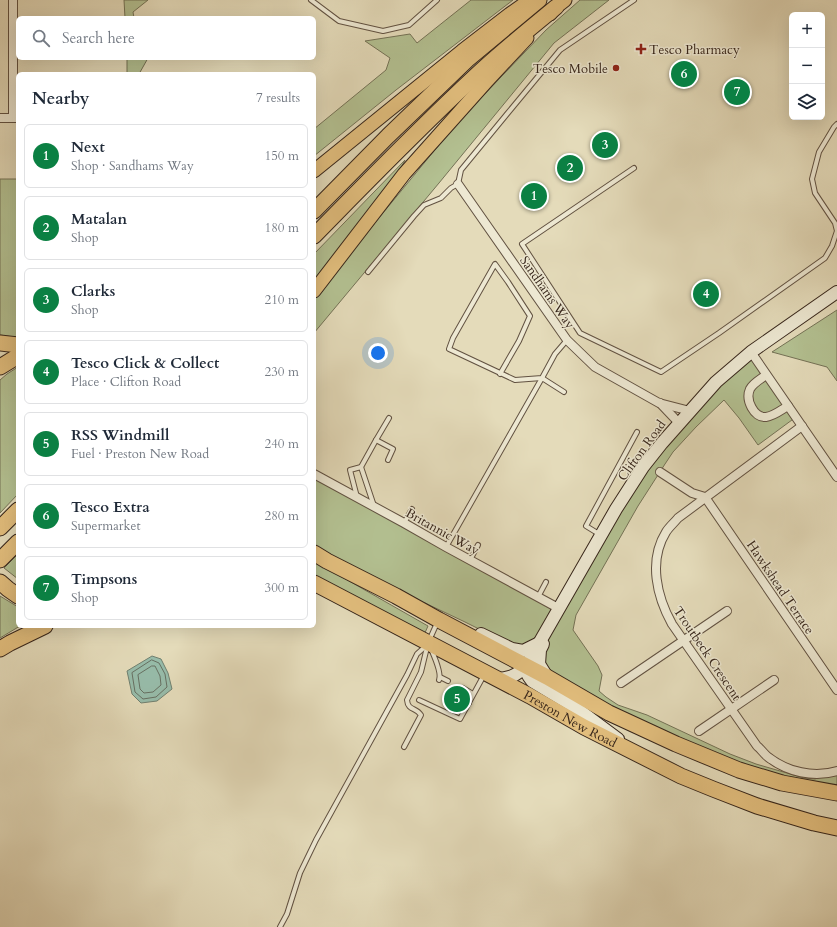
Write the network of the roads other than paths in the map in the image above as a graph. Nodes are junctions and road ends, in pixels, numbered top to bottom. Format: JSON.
{"nodes":[{"id":1,"x":13,"y":0,"type":"edge"},
{"id":2,"x":311,"y":0,"type":"edge"},
{"id":3,"x":437,"y":0,"type":"edge"},
{"id":4,"x":530,"y":0,"type":"edge"},
{"id":5,"x":540,"y":0,"type":"edge"},
{"id":6,"x":634,"y":0,"type":"edge"},
{"id":7,"x":561,"y":3,"type":"edge"},
{"id":8,"x":0,"y":118,"type":"edge"},
{"id":9,"x":16,"y":118,"type":"edge"},
{"id":10,"x":837,"y":124,"type":"edge"},
{"id":11,"x":634,"y":168,"type":"dead end"},
{"id":12,"x":316,"y":169,"type":"edge"},
{"id":13,"x":458,"y":184,"type":"junction"},
{"id":14,"x":316,"y":209,"type":"edge"},
{"id":15,"x":316,"y":234,"type":"edge"},
{"id":16,"x":368,"y":272,"type":"dead end"},
{"id":17,"x":316,"y":288,"type":"edge"},
{"id":18,"x":835,"y":292,"type":"edge"},
{"id":19,"x":567,"y":340,"type":"junction"},
{"id":20,"x":0,"y":343,"type":"edge"},
{"id":21,"x":16,"y":345,"type":"edge"},
{"id":22,"x":751,"y":352,"type":"junction"},
{"id":23,"x":16,"y":357,"type":"edge"},
{"id":24,"x":0,"y":367,"type":"edge"},
{"id":25,"x":500,"y":374,"type":"junction"},
{"id":26,"x":766,"y":375,"type":"junction"},
{"id":27,"x":542,"y":378,"type":"junction"},
{"id":28,"x":564,"y":392,"type":"dead end"},
{"id":29,"x":659,"y":402,"type":"junction"},
{"id":30,"x":788,"y":406,"type":"junction"},
{"id":31,"x":690,"y":411,"type":"junction"},
{"id":32,"x":389,"y":418,"type":"dead end"},
{"id":33,"x":679,"y":423,"type":"junction"},
{"id":34,"x":802,"y":426,"type":"junction"},
{"id":35,"x":637,"y":432,"type":"dead end"},
{"id":36,"x":376,"y":440,"type":"junction"},
{"id":37,"x":388,"y":460,"type":"dead end"},
{"id":38,"x":361,"y":467,"type":"junction"},
{"id":39,"x":660,"y":472,"type":"dead end"},
{"id":40,"x":316,"y":475,"type":"edge"},
{"id":41,"x":837,"y":477,"type":"edge"},
{"id":42,"x":705,"y":497,"type":"junction"},
{"id":43,"x":357,"y":498,"type":"junction"},
{"id":44,"x":375,"y":508,"type":"junction"},
{"id":45,"x":412,"y":509,"type":"dead end"},
{"id":46,"x":16,"y":512,"type":"edge"},
{"id":47,"x":404,"y":523,"type":"junction"},
{"id":48,"x":0,"y":528,"type":"edge"},
{"id":49,"x":602,"y":535,"type":"junction"},
{"id":50,"x":16,"y":544,"type":"edge"},
{"id":51,"x":478,"y":545,"type":"dead end"},
{"id":52,"x":446,"y":547,"type":"junction"},
{"id":53,"x":316,"y":554,"type":"edge"},
{"id":54,"x":0,"y":560,"type":"edge"},
{"id":55,"x":470,"y":560,"type":"junction"},
{"id":56,"x":0,"y":582,"type":"edge"},
{"id":57,"x":546,"y":582,"type":"dead end"},
{"id":58,"x":316,"y":584,"type":"edge"},
{"id":59,"x":16,"y":595,"type":"edge"},
{"id":60,"x":538,"y":596,"type":"junction"},
{"id":61,"x":559,"y":610,"type":"junction"},
{"id":62,"x":727,"y":611,"type":"dead end"},
{"id":63,"x":439,"y":620,"type":"junction"},
{"id":64,"x":41,"y":628,"type":"edge"},
{"id":65,"x":683,"y":640,"type":"junction"},
{"id":66,"x":428,"y":643,"type":"junction"},
{"id":67,"x":539,"y":643,"type":"junction"},
{"id":68,"x":0,"y":649,"type":"edge"},
{"id":69,"x":526,"y":666,"type":"junction"},
{"id":70,"x":491,"y":676,"type":"junction"},
{"id":71,"x":547,"y":677,"type":"junction"},
{"id":72,"x":774,"y":680,"type":"dead end"},
{"id":73,"x":448,"y":681,"type":"dead end"},
{"id":74,"x":621,"y":683,"type":"dead end"},
{"id":75,"x":463,"y":688,"type":"dead end"},
{"id":76,"x":837,"y":690,"type":"edge"},
{"id":77,"x":473,"y":694,"type":"junction"},
{"id":78,"x":458,"y":698,"type":"dead end"},
{"id":79,"x":419,"y":700,"type":"dead end"},
{"id":80,"x":469,"y":703,"type":"junction"},
{"id":81,"x":453,"y":706,"type":"dead end"},
{"id":82,"x":731,"y":709,"type":"junction"},
{"id":83,"x":464,"y":711,"type":"junction"},
{"id":84,"x":699,"y":731,"type":"dead end"},
{"id":85,"x":404,"y":747,"type":"dead end"},
{"id":86,"x":641,"y":756,"type":"junction"},
{"id":87,"x":837,"y":771,"type":"edge"},
{"id":88,"x":833,"y":793,"type":"edge"},
{"id":89,"x":837,"y":828,"type":"edge"},
{"id":90,"x":280,"y":927,"type":"edge"}],
"edges":[{"from":1,"to":9,"type":"street"},
{"from":2,"to":3,"type":"lane"},
{"from":4,"to":12,"type":"main road"},
{"from":5,"to":14,"type":"highway"},
{"from":6,"to":13,"type":"lane"},
{"from":7,"to":15,"type":"highway"},
{"from":7,"to":17,"type":"main road"},
{"from":8,"to":9,"type":"street"},
{"from":10,"to":11,"type":"lane"},
{"from":13,"to":16,"type":"lane"},
{"from":13,"to":19,"type":"street","name":"Sandhams Way"},
{"from":18,"to":22,"type":"street","name":"Clifton Road"},
{"from":19,"to":27,"type":"lane"},
{"from":19,"to":29,"type":"street","name":"Sandhams Way"},
{"from":20,"to":21,"type":"highway"},
{"from":22,"to":26,"type":"street"},
{"from":22,"to":31,"type":"street","name":"Clifton Road"},
{"from":23,"to":24,"type":"highway"},
{"from":25,"to":25,"type":"lane"},
{"from":25,"to":27,"type":"lane"},
{"from":26,"to":30,"type":"street"},
{"from":26,"to":30,"type":"street"},
{"from":27,"to":28,"type":"lane"},
{"from":27,"to":52,"type":"lane"},
{"from":29,"to":31,"type":"street","name":"Sandhams Way"},
{"from":29,"to":33,"type":"street","name":"Sandhams Way"},
{"from":30,"to":34,"type":"street"},
{"from":31,"to":33,"type":"street","name":"Clifton Road"},
{"from":32,"to":36,"type":"lane"},
{"from":33,"to":49,"type":"street","name":"Clifton Road"},
{"from":34,"to":41,"type":"street"},
{"from":34,"to":42,"type":"street","name":"Troutbeck Crescent"},
{"from":35,"to":49,"type":"lane"},
{"from":36,"to":37,"type":"lane"},
{"from":36,"to":38,"type":"lane"},
{"from":38,"to":43,"type":"lane"},
{"from":38,"to":44,"type":"lane"},
{"from":39,"to":42,"type":"street"},
{"from":40,"to":43,"type":"street","name":"Britannic Way"},
{"from":42,"to":65,"type":"street","name":"Troutbeck Crescent"},
{"from":42,"to":76,"type":"street","name":"Hawkshead Terrace"},
{"from":43,"to":44,"type":"street","name":"Britannic Way"},
{"from":44,"to":47,"type":"street","name":"Britannic Way"},
{"from":45,"to":47,"type":"lane"},
{"from":46,"to":48,"type":"highway"},
{"from":47,"to":52,"type":"street","name":"Britannic Way"},
{"from":49,"to":61,"type":"street","name":"Clifton Road"},
{"from":50,"to":54,"type":"highway"},
{"from":51,"to":55,"type":"lane"},
{"from":52,"to":55,"type":"street","name":"Britannic Way"},
{"from":53,"to":63,"type":"highway","name":"Preston New Road"},
{"from":55,"to":60,"type":"street","name":"Britannic Way"},
{"from":56,"to":59,"type":"highway"},
{"from":57,"to":60,"type":"lane"},
{"from":58,"to":66,"type":"highway","name":"Preston New Road"},
{"from":60,"to":61,"type":"street","name":"Britannic Way"},
{"from":61,"to":67,"type":"street","name":"Clifton Road"},
{"from":61,"to":71,"type":"street"},
{"from":62,"to":65,"type":"street"},
{"from":63,"to":66,"type":"lane"},
{"from":63,"to":67,"type":"street"},
{"from":63,"to":69,"type":"highway","name":"Preston New Road"},
{"from":64,"to":68,"type":"highway"},
{"from":65,"to":74,"type":"street"},
{"from":65,"to":82,"type":"street","name":"Troutbeck Crescent"},
{"from":66,"to":70,"type":"highway","name":"Preston New Road"},
{"from":66,"to":73,"type":"lane"},
{"from":66,"to":85,"type":"lane"},
{"from":66,"to":90,"type":"lane"},
{"from":67,"to":69,"type":"street","name":"Clifton Road"},
{"from":69,"to":70,"type":"street"},
{"from":69,"to":71,"type":"highway","name":"Preston New Road"},
{"from":69,"to":86,"type":"street"},
{"from":70,"to":77,"type":"lane"},
{"from":70,"to":86,"type":"highway","name":"Preston New Road"},
{"from":71,"to":88,"type":"highway","name":"Preston New Road"},
{"from":72,"to":82,"type":"street"},
{"from":75,"to":77,"type":"lane"},
{"from":77,"to":80,"type":"lane"},
{"from":78,"to":80,"type":"lane"},
{"from":79,"to":83,"type":"lane"},
{"from":80,"to":83,"type":"lane"},
{"from":81,"to":83,"type":"lane"},
{"from":82,"to":84,"type":"street"},
{"from":82,"to":87,"type":"street","name":"Troutbeck Crescent"},
{"from":86,"to":89,"type":"highway","name":"Preston New Road"}]}
